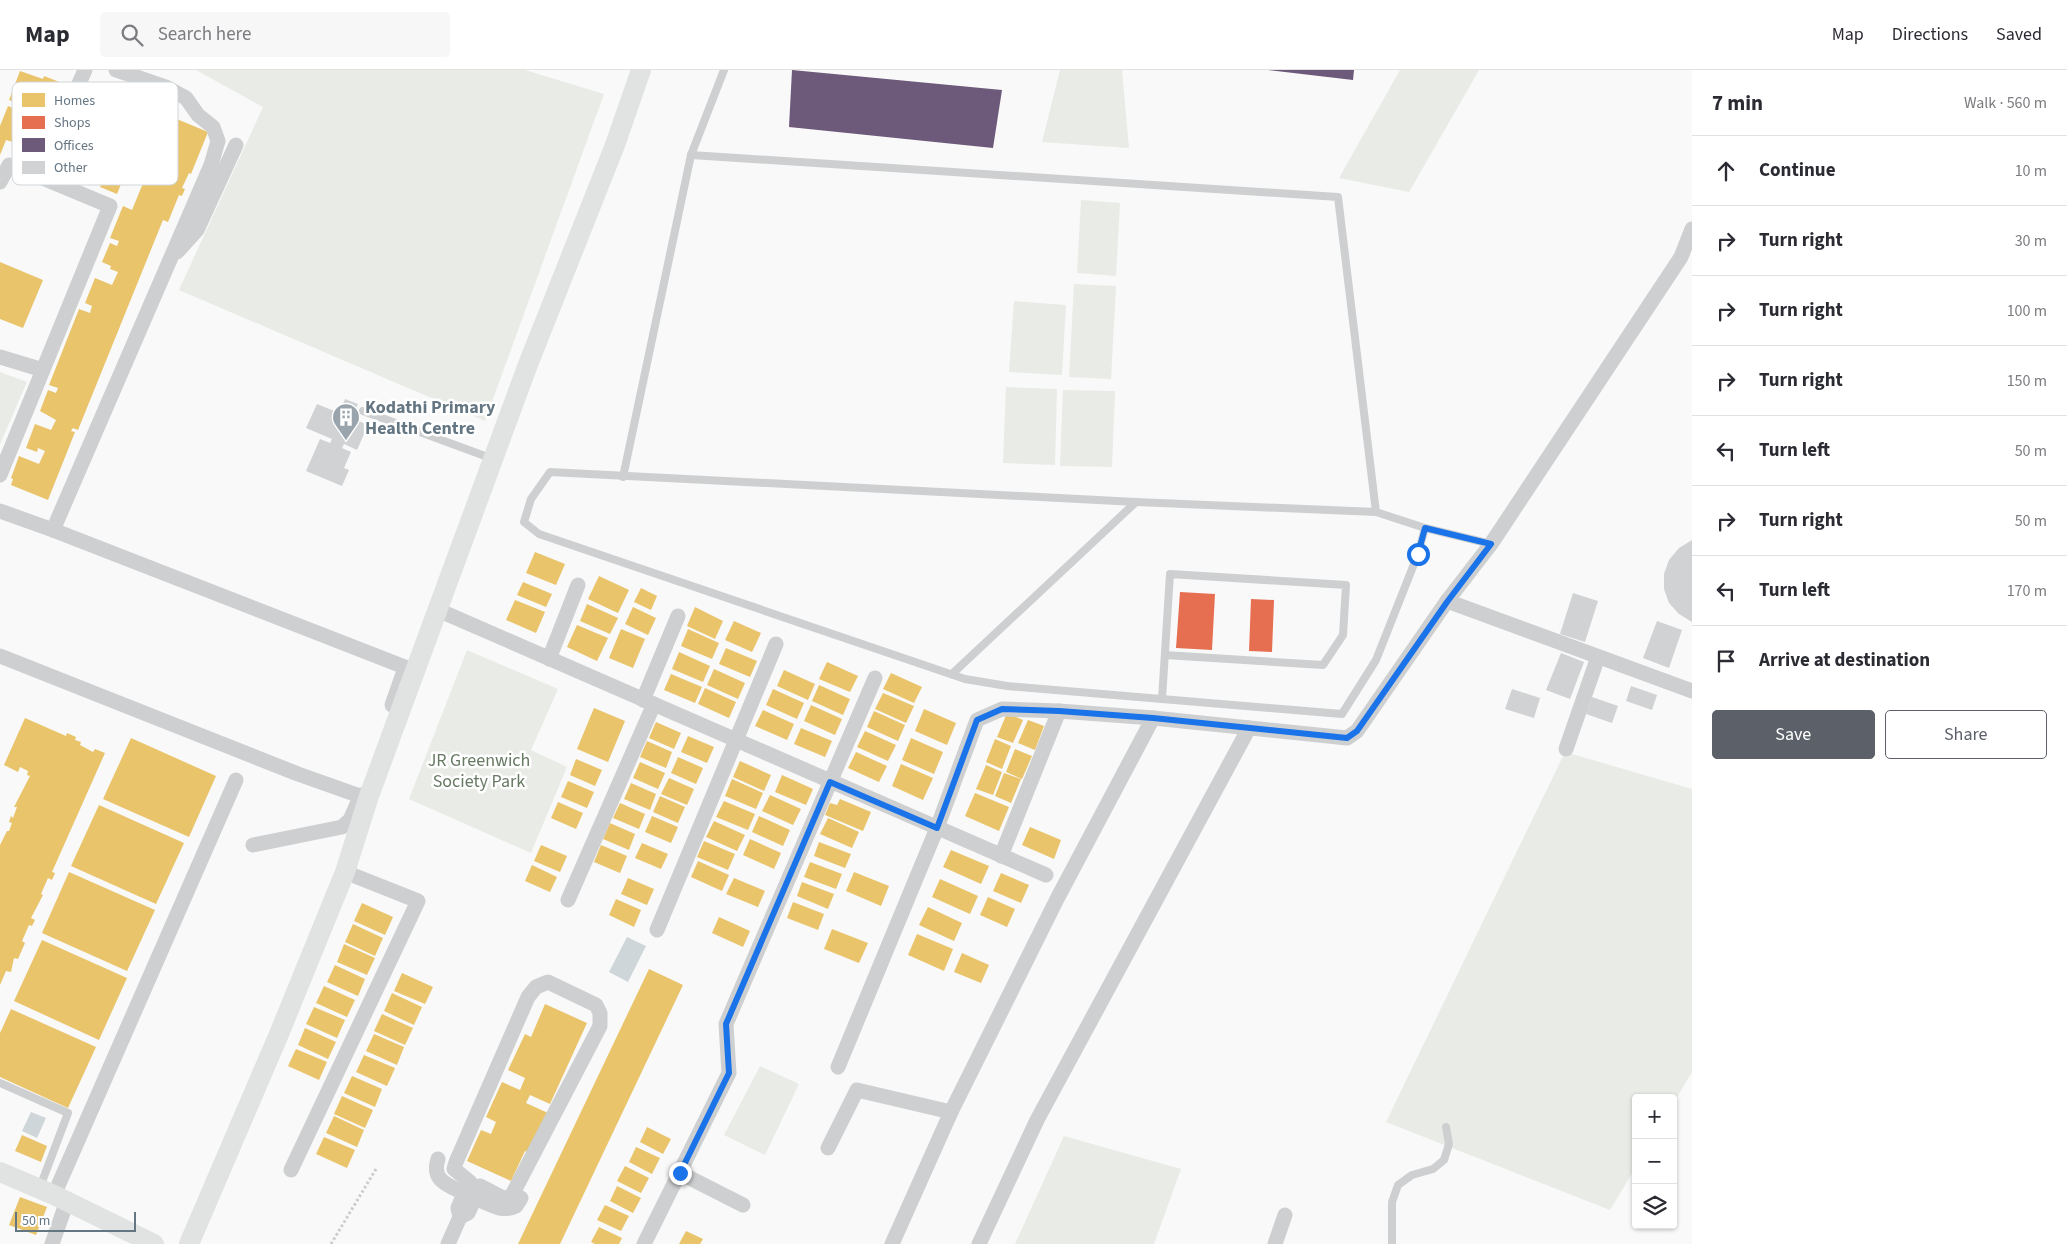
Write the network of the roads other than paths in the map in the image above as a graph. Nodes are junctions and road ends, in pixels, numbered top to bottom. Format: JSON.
{"nodes":[{"id":1,"x":85,"y":70,"type":"edge"},
{"id":2,"x":116,"y":70,"type":"edge"},
{"id":3,"x":641,"y":70,"type":"edge"},
{"id":4,"x":724,"y":70,"type":"edge"},
{"id":5,"x":80,"y":82,"type":"edge"},
{"id":6,"x":151,"y":82,"type":"edge"},
{"id":7,"x":178,"y":94,"type":"edge"},
{"id":8,"x":236,"y":145,"type":"dead end"},
{"id":9,"x":691,"y":155,"type":"junction"},
{"id":10,"x":12,"y":166,"type":"edge"},
{"id":11,"x":0,"y":182,"type":"edge"},
{"id":12,"x":60,"y":185,"type":"edge"},
{"id":13,"x":1692,"y":229,"type":"edge"},
{"id":14,"x":170,"y":258,"type":"junction"},
{"id":15,"x":0,"y":357,"type":"edge"},
{"id":16,"x":43,"y":370,"type":"junction"},
{"id":17,"x":363,"y":412,"type":"dead end"},
{"id":18,"x":494,"y":460,"type":"junction"},
{"id":19,"x":0,"y":475,"type":"edge"},
{"id":20,"x":623,"y":477,"type":"junction"},
{"id":21,"x":1136,"y":502,"type":"junction"},
{"id":22,"x":0,"y":511,"type":"edge"},
{"id":23,"x":1376,"y":512,"type":"junction"},
{"id":24,"x":1425,"y":528,"type":"junction"},
{"id":25,"x":53,"y":530,"type":"junction"},
{"id":26,"x":1491,"y":544,"type":"junction"},
{"id":27,"x":578,"y":585,"type":"dead end"},
{"id":28,"x":1447,"y":602,"type":"junction"},
{"id":29,"x":438,"y":610,"type":"junction"},
{"id":30,"x":678,"y":616,"type":"dead end"},
{"id":31,"x":776,"y":644,"type":"dead end"},
{"id":32,"x":0,"y":656,"type":"edge"},
{"id":33,"x":1165,"y":656,"type":"junction"},
{"id":34,"x":1598,"y":657,"type":"junction"},
{"id":35,"x":549,"y":659,"type":"junction"},
{"id":36,"x":410,"y":670,"type":"junction"},
{"id":37,"x":952,"y":674,"type":"junction"},
{"id":38,"x":875,"y":678,"type":"dead end"},
{"id":39,"x":1692,"y":691,"type":"edge"},
{"id":40,"x":1162,"y":699,"type":"junction"},
{"id":41,"x":649,"y":702,"type":"junction"},
{"id":42,"x":1059,"y":711,"type":"junction"},
{"id":43,"x":1153,"y":718,"type":"junction"},
{"id":44,"x":1249,"y":728,"type":"junction"},
{"id":45,"x":736,"y":740,"type":"junction"},
{"id":46,"x":1566,"y":749,"type":"dead end"},
{"id":47,"x":236,"y":780,"type":"dead end"},
{"id":48,"x":830,"y":782,"type":"junction"},
{"id":49,"x":360,"y":796,"type":"junction"},
{"id":50,"x":937,"y":828,"type":"junction"},
{"id":51,"x":253,"y":846,"type":"dead end"},
{"id":52,"x":1001,"y":856,"type":"junction"},
{"id":53,"x":345,"y":872,"type":"junction"},
{"id":54,"x":1046,"y":875,"type":"dead end"},
{"id":55,"x":568,"y":900,"type":"dead end"},
{"id":56,"x":657,"y":930,"type":"dead end"},
{"id":57,"x":838,"y":1067,"type":"dead end"},
{"id":58,"x":0,"y":1083,"type":"edge"},
{"id":59,"x":951,"y":1112,"type":"junction"},
{"id":60,"x":1446,"y":1127,"type":"dead end"},
{"id":61,"x":828,"y":1148,"type":"dead end"},
{"id":62,"x":438,"y":1159,"type":"dead end"},
{"id":63,"x":292,"y":1170,"type":"dead end"},
{"id":64,"x":0,"y":1172,"type":"edge"},
{"id":65,"x":680,"y":1173,"type":"junction"},
{"id":66,"x":473,"y":1190,"type":"junction"},
{"id":67,"x":53,"y":1195,"type":"junction"},
{"id":68,"x":521,"y":1198,"type":"dead end"},
{"id":69,"x":743,"y":1205,"type":"dead end"},
{"id":70,"x":1285,"y":1214,"type":"dead end"},
{"id":71,"x":52,"y":1244,"type":"edge"},
{"id":72,"x":154,"y":1244,"type":"edge"},
{"id":73,"x":189,"y":1244,"type":"edge"},
{"id":74,"x":448,"y":1244,"type":"edge"},
{"id":75,"x":644,"y":1244,"type":"edge"},
{"id":76,"x":892,"y":1244,"type":"edge"},
{"id":77,"x":978,"y":1244,"type":"edge"},
{"id":78,"x":1274,"y":1244,"type":"edge"},
{"id":79,"x":1392,"y":1244,"type":"edge"}],
"edges":[{"from":1,"to":5,"type":"street"},
{"from":2,"to":6,"type":"street"},
{"from":3,"to":18,"type":"street"},
{"from":4,"to":9,"type":"lane"},
{"from":7,"to":14,"type":"street"},
{"from":8,"to":14,"type":"street"},
{"from":9,"to":20,"type":"lane"},
{"from":9,"to":23,"type":"lane"},
{"from":10,"to":11,"type":"street"},
{"from":12,"to":16,"type":"street"},
{"from":13,"to":26,"type":"street"},
{"from":14,"to":25,"type":"street"},
{"from":15,"to":16,"type":"street"},
{"from":16,"to":19,"type":"street"},
{"from":17,"to":18,"type":"lane"},
{"from":18,"to":29,"type":"street"},
{"from":20,"to":21,"type":"lane"},
{"from":20,"to":37,"type":"lane"},
{"from":21,"to":23,"type":"lane"},
{"from":21,"to":37,"type":"lane"},
{"from":22,"to":25,"type":"street"},
{"from":23,"to":24,"type":"lane"},
{"from":24,"to":26,"type":"lane"},
{"from":24,"to":40,"type":"lane"},
{"from":25,"to":36,"type":"street"},
{"from":26,"to":28,"type":"street"},
{"from":27,"to":35,"type":"street"},
{"from":28,"to":34,"type":"street"},
{"from":28,"to":44,"type":"street"},
{"from":29,"to":35,"type":"street"},
{"from":29,"to":36,"type":"street"},
{"from":30,"to":41,"type":"street"},
{"from":31,"to":45,"type":"street"},
{"from":32,"to":49,"type":"street"},
{"from":33,"to":33,"type":"lane"},
{"from":33,"to":40,"type":"lane"},
{"from":34,"to":39,"type":"street"},
{"from":34,"to":46,"type":"street"},
{"from":35,"to":41,"type":"street"},
{"from":36,"to":49,"type":"street"},
{"from":36,"to":53,"type":"street"},
{"from":37,"to":40,"type":"lane"},
{"from":38,"to":48,"type":"street"},
{"from":41,"to":45,"type":"street"},
{"from":41,"to":55,"type":"street"},
{"from":42,"to":43,"type":"street"},
{"from":42,"to":50,"type":"street"},
{"from":42,"to":52,"type":"street"},
{"from":43,"to":44,"type":"street"},
{"from":43,"to":59,"type":"street"},
{"from":44,"to":77,"type":"street"},
{"from":45,"to":48,"type":"street"},
{"from":45,"to":56,"type":"street"},
{"from":47,"to":67,"type":"street"},
{"from":48,"to":50,"type":"street"},
{"from":48,"to":65,"type":"street"},
{"from":49,"to":51,"type":"street"},
{"from":50,"to":52,"type":"street"},
{"from":50,"to":57,"type":"street"},
{"from":52,"to":54,"type":"street"},
{"from":53,"to":63,"type":"street"},
{"from":53,"to":73,"type":"street"},
{"from":58,"to":67,"type":"lane"},
{"from":59,"to":61,"type":"street"},
{"from":59,"to":76,"type":"street"},
{"from":60,"to":79,"type":"lane"},
{"from":62,"to":66,"type":"street"},
{"from":64,"to":67,"type":"street"},
{"from":65,"to":69,"type":"street"},
{"from":65,"to":75,"type":"street"},
{"from":66,"to":66,"type":"street"},
{"from":66,"to":68,"type":"street"},
{"from":66,"to":74,"type":"street"},
{"from":67,"to":71,"type":"street"},
{"from":67,"to":72,"type":"street"},
{"from":70,"to":78,"type":"street"}]}
